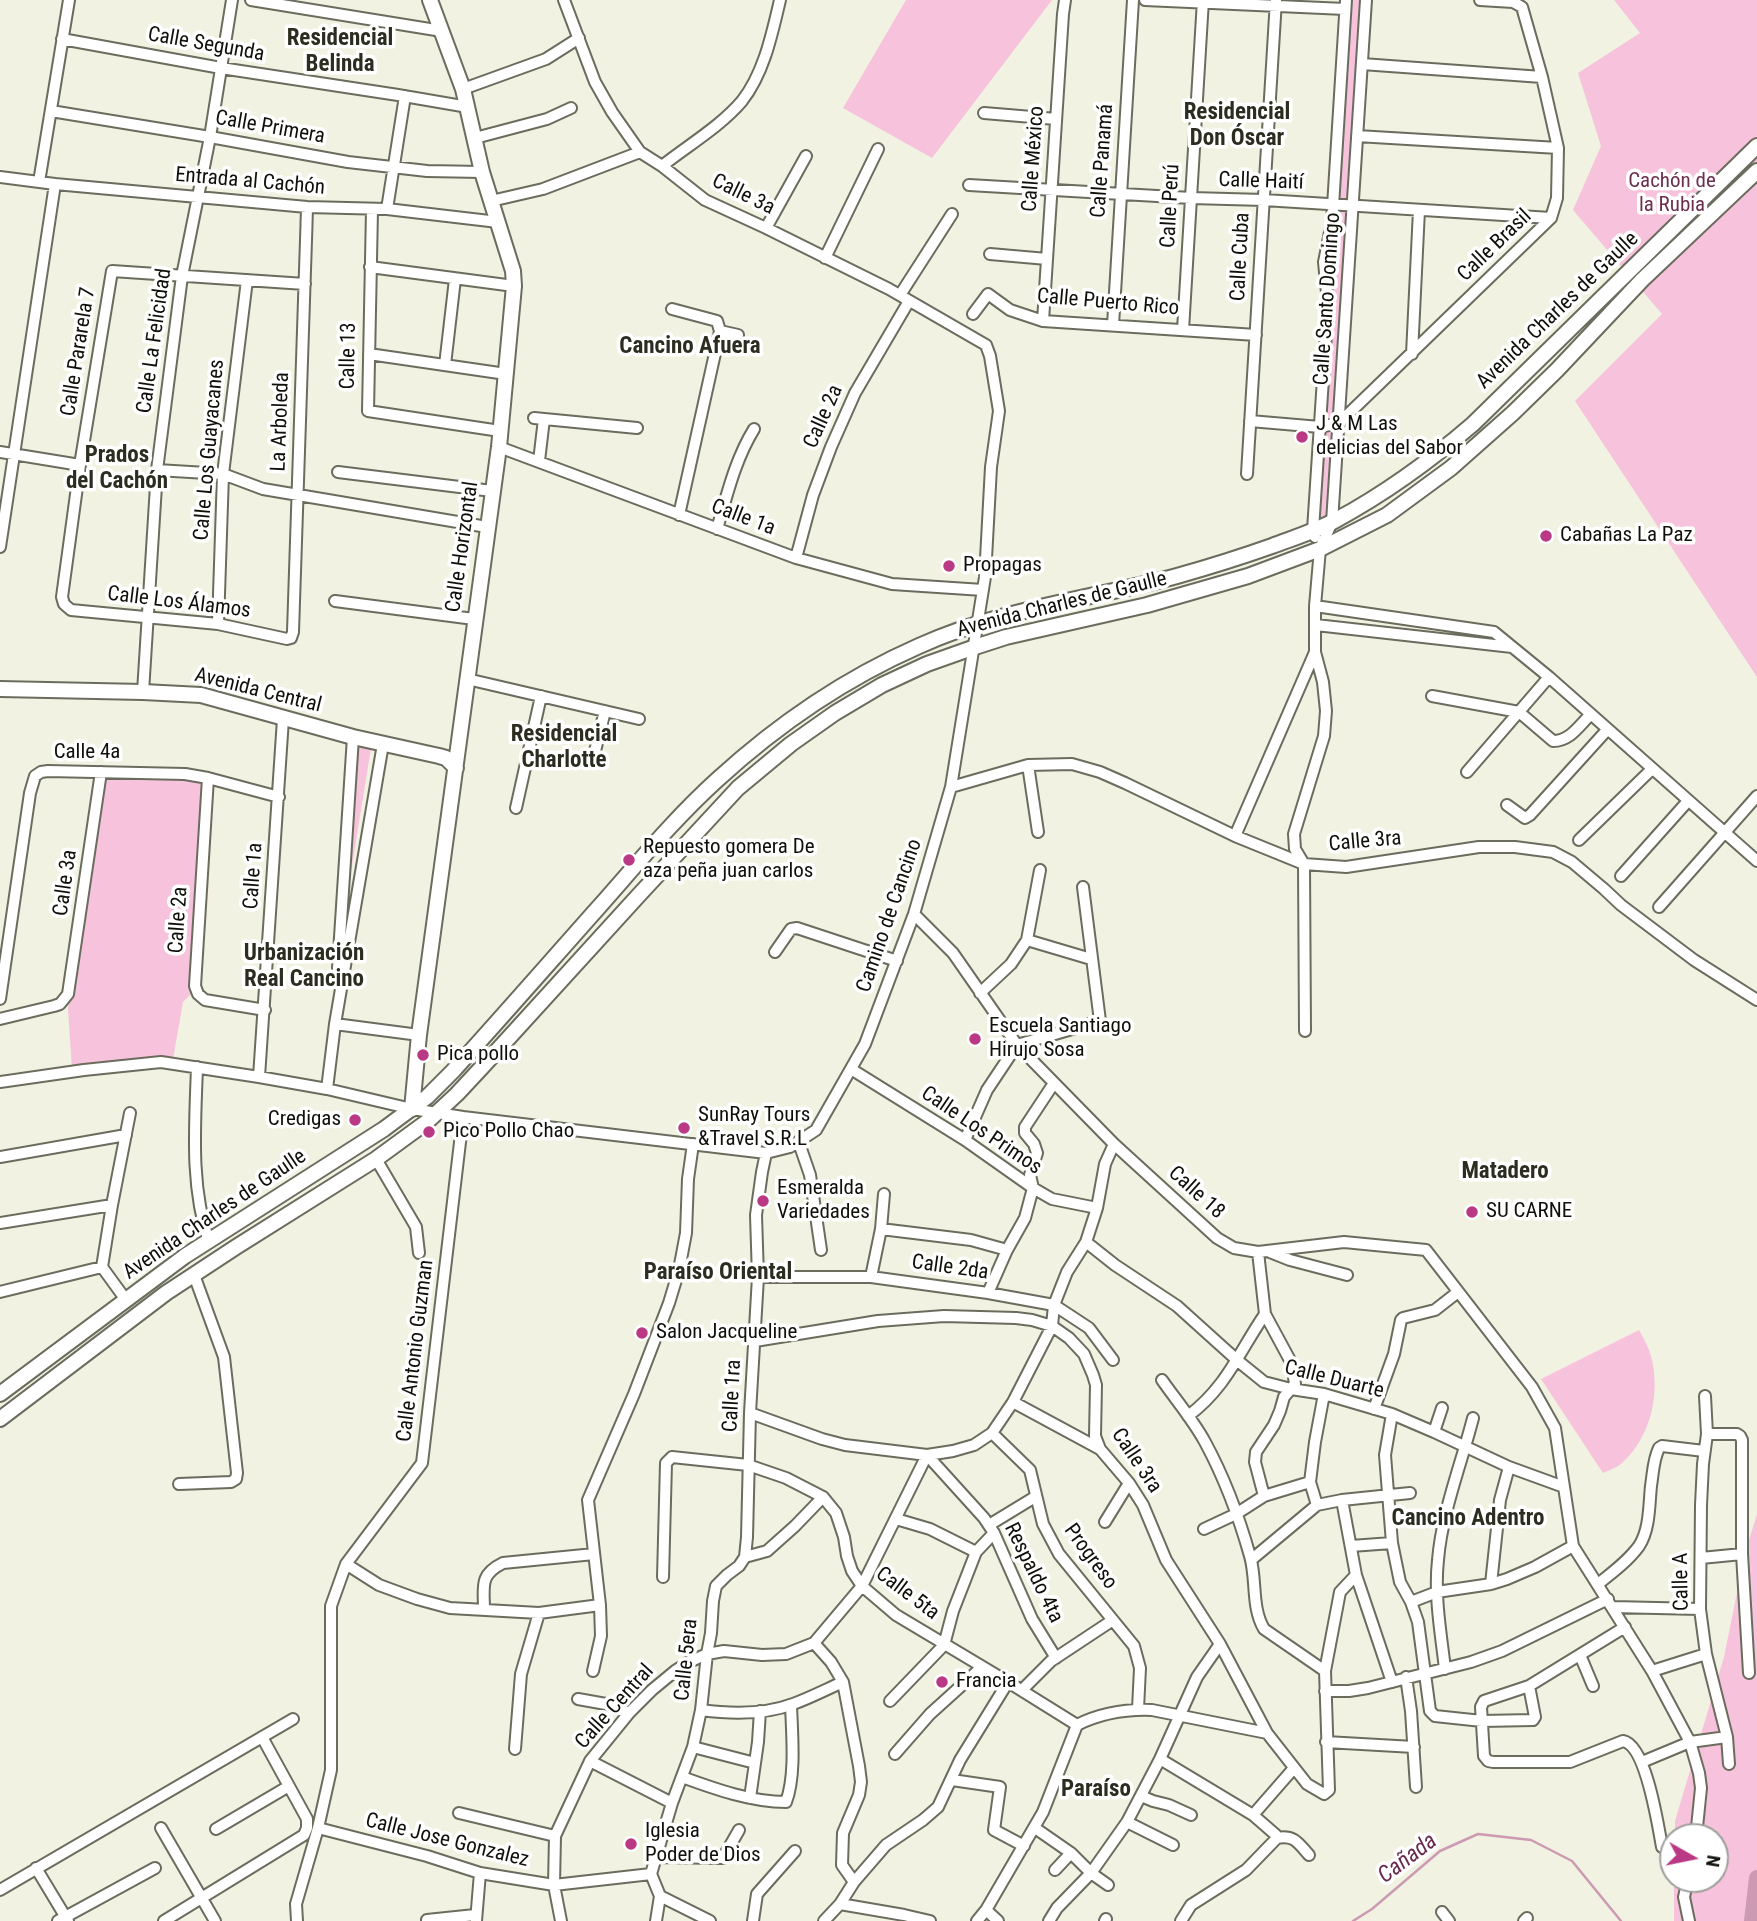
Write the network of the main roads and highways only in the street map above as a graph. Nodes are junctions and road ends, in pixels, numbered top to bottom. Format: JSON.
{"nodes":[{"id":1,"x":431,"y":0,"type":"edge"},
{"id":2,"x":1757,"y":146,"type":"edge"},
{"id":3,"x":1757,"y":171,"type":"edge"},
{"id":4,"x":0,"y":689,"type":"edge"},
{"id":5,"x":456,"y":768,"type":"junction"},
{"id":6,"x":412,"y":1109,"type":"junction"},
{"id":7,"x":126,"y":1300,"type":"junction"},
{"id":8,"x":98,"y":1321,"type":"junction"},
{"id":9,"x":126,"y":1322,"type":"junction"},
{"id":10,"x":93,"y":1348,"type":"junction"},
{"id":11,"x":0,"y":1394,"type":"edge"},
{"id":12,"x":0,"y":1419,"type":"edge"}],
"edges":[{"from":1,"to":5,"type":"main road","name":"Calle Horizontal"},
{"from":2,"to":6,"type":"main road","name":"Avenida Charles de Gaulle"},
{"from":3,"to":9,"type":"main road","name":"Avenida Charles de Gaulle"},
{"from":4,"to":5,"type":"main road","name":"Avenida Central"},
{"from":5,"to":6,"type":"main road","name":"Calle Horizontal"},
{"from":6,"to":7,"type":"main road","name":"Avenida Charles de Gaulle"},
{"from":7,"to":8,"type":"main road","name":"Avenida Charles de Gaulle"},
{"from":7,"to":9,"type":"main road"},
{"from":8,"to":10,"type":"main road"},
{"from":8,"to":11,"type":"main road","name":"Avenida Charles de Gaulle"},
{"from":9,"to":10,"type":"main road","name":"Avenida Charles de Gaulle"},
{"from":10,"to":12,"type":"main road","name":"Avenida Charles de Gaulle"}]}
